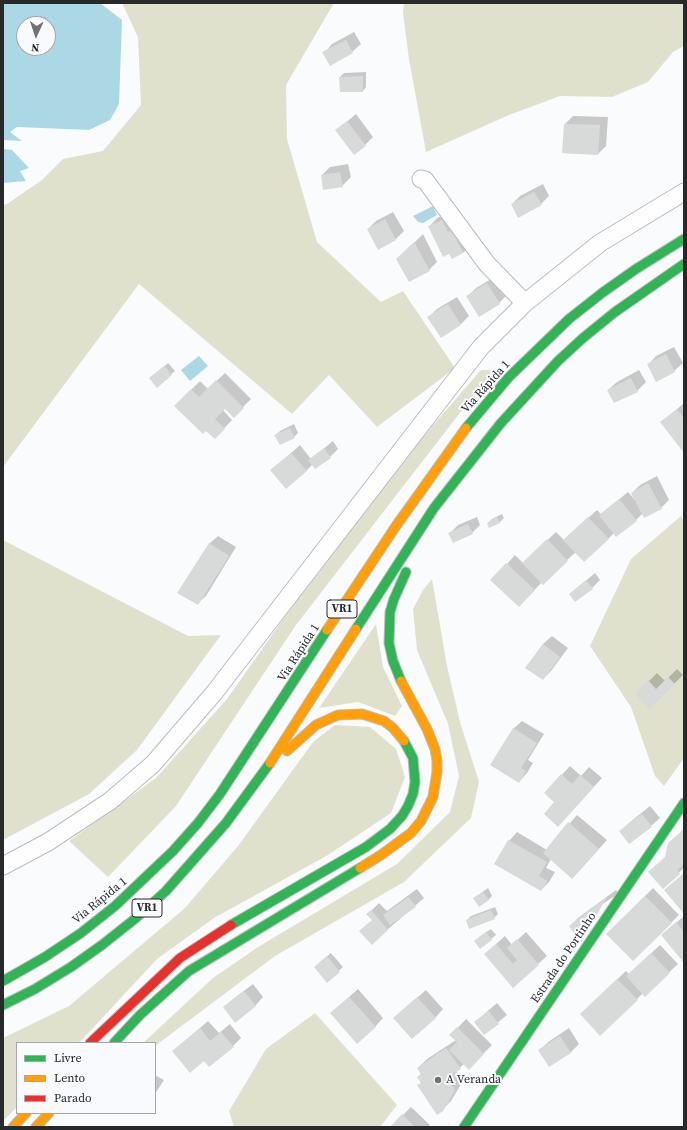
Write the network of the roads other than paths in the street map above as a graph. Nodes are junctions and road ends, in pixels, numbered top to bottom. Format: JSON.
{"nodes":[{"id":1,"x":421,"y":179,"type":"dead end"},
{"id":2,"x":684,"y":192,"type":"edge"},
{"id":3,"x":684,"y":239,"type":"edge"},
{"id":4,"x":684,"y":264,"type":"edge"},
{"id":5,"x":525,"y":303,"type":"junction"},
{"id":6,"x":434,"y":508,"type":"junction"},
{"id":7,"x":261,"y":776,"type":"junction"},
{"id":8,"x":684,"y":803,"type":"edge"},
{"id":9,"x":3,"y":866,"type":"edge"},
{"id":10,"x":3,"y":981,"type":"edge"},
{"id":11,"x":3,"y":1005,"type":"edge"},
{"id":12,"x":91,"y":1042,"type":"edge"},
{"id":13,"x":115,"y":1042,"type":"edge"},
{"id":14,"x":25,"y":1114,"type":"edge"},
{"id":15,"x":48,"y":1114,"type":"edge"},
{"id":16,"x":13,"y":1127,"type":"edge"},
{"id":17,"x":36,"y":1127,"type":"edge"},
{"id":18,"x":464,"y":1127,"type":"edge"}],
"edges":[{"from":1,"to":5,"type":"street"},
{"from":2,"to":5,"type":"street"},
{"from":3,"to":10,"type":"main road","name":"Via Rápida 1","number":"VR1"},
{"from":4,"to":6,"type":"main road","number":"VR1"},
{"from":5,"to":9,"type":"street"},
{"from":6,"to":7,"type":"main road","number":"VR1"},
{"from":6,"to":13,"type":"main road"},
{"from":7,"to":11,"type":"main road","number":"VR1"},
{"from":7,"to":12,"type":"main road"},
{"from":8,"to":18,"type":"main road","name":"Estrada do Portinho"},
{"from":14,"to":16,"type":"main road"},
{"from":15,"to":17,"type":"main road"}]}
